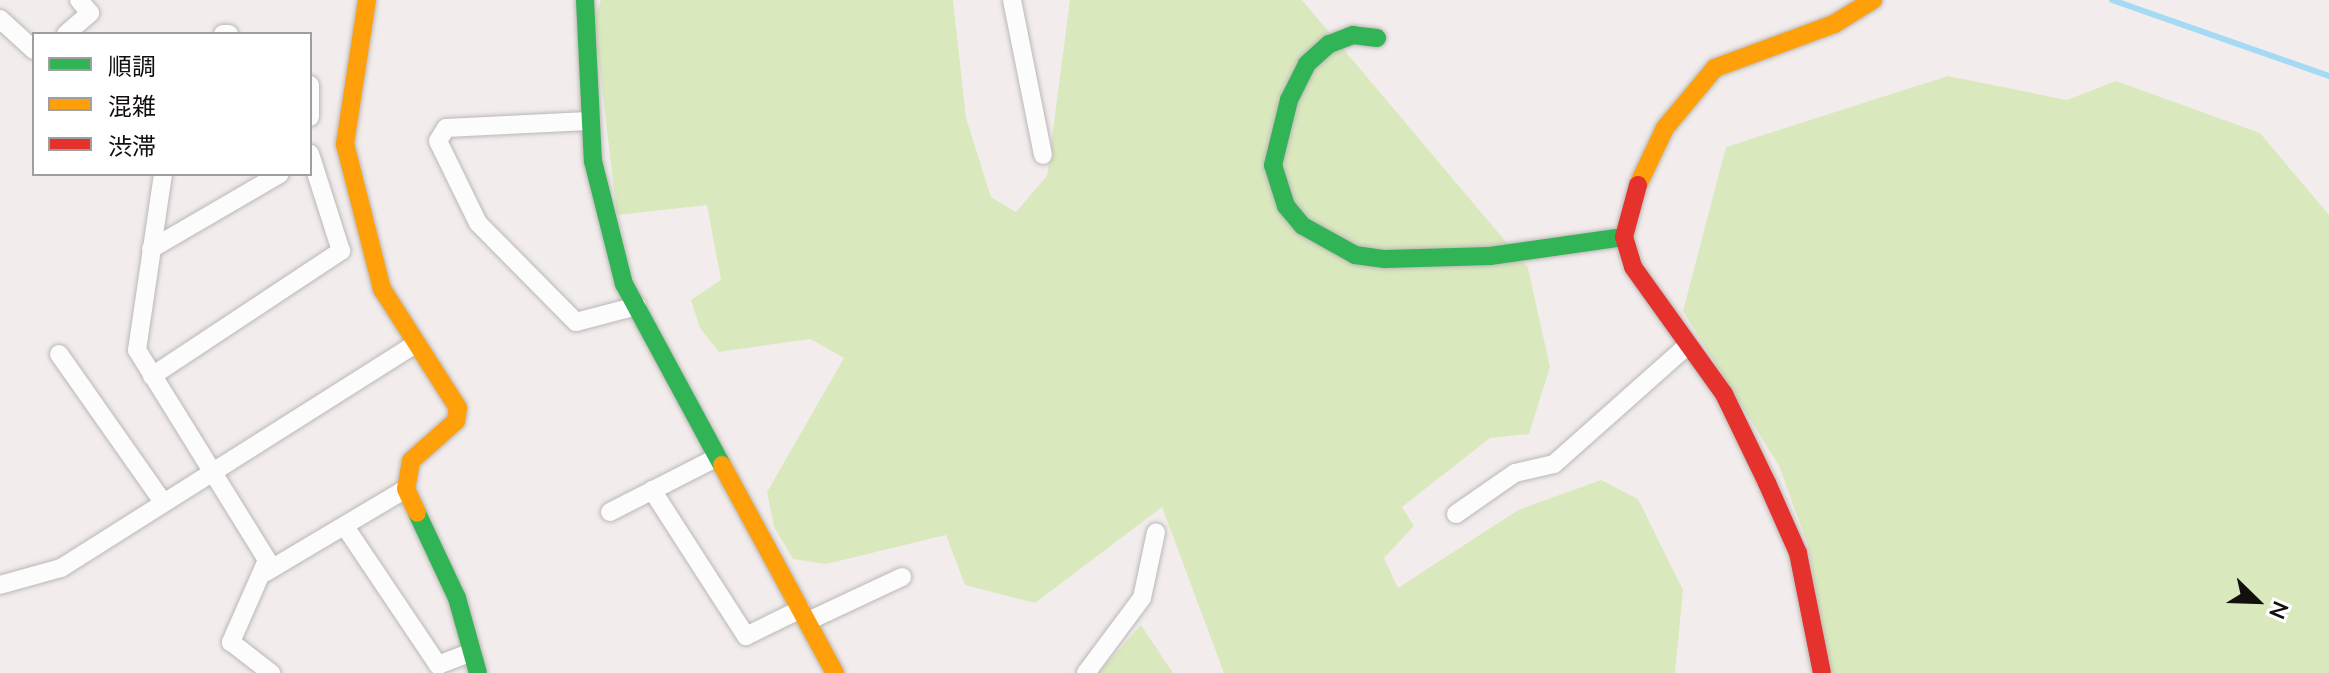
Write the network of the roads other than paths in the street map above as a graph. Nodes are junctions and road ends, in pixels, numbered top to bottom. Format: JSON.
{"nodes":[{"id":1,"x":367,"y":0,"type":"edge"},
{"id":2,"x":585,"y":0,"type":"edge"},
{"id":3,"x":1012,"y":0,"type":"edge"},
{"id":4,"x":1873,"y":0,"type":"edge"},
{"id":5,"x":85,"y":2,"type":"edge"},
{"id":6,"x":0,"y":19,"type":"edge"},
{"id":7,"x":68,"y":32,"type":"edge"},
{"id":8,"x":1377,"y":38,"type":"dead end"},
{"id":9,"x":32,"y":48,"type":"edge"},
{"id":10,"x":588,"y":121,"type":"junction"},
{"id":11,"x":1043,"y":155,"type":"dead end"},
{"id":12,"x":312,"y":162,"type":"edge"},
{"id":13,"x":163,"y":176,"type":"edge"},
{"id":14,"x":277,"y":176,"type":"edge"},
{"id":15,"x":1624,"y":237,"type":"junction"},
{"id":16,"x":151,"y":249,"type":"junction"},
{"id":17,"x":637,"y":306,"type":"junction"},
{"id":18,"x":414,"y":345,"type":"junction"},
{"id":19,"x":1687,"y":346,"type":"junction"},
{"id":20,"x":59,"y":354,"type":"dead end"},
{"id":21,"x":152,"y":376,"type":"junction"},
{"id":22,"x":718,"y":457,"type":"junction"},
{"id":23,"x":211,"y":471,"type":"junction"},
{"id":24,"x":406,"y":489,"type":"junction"},
{"id":25,"x":652,"y":490,"type":"junction"},
{"id":26,"x":163,"y":502,"type":"junction"},
{"id":27,"x":610,"y":512,"type":"dead end"},
{"id":28,"x":1456,"y":514,"type":"dead end"},
{"id":29,"x":346,"y":528,"type":"junction"},
{"id":30,"x":1156,"y":532,"type":"dead end"},
{"id":31,"x":266,"y":572,"type":"junction"},
{"id":32,"x":902,"y":577,"type":"dead end"},
{"id":33,"x":0,"y":585,"type":"edge"},
{"id":34,"x":805,"y":615,"type":"junction"},
{"id":35,"x":472,"y":652,"type":"junction"},
{"id":36,"x":267,"y":672,"type":"edge"},
{"id":37,"x":478,"y":673,"type":"edge"},
{"id":38,"x":835,"y":673,"type":"edge"},
{"id":39,"x":1086,"y":673,"type":"edge"},
{"id":40,"x":1822,"y":673,"type":"edge"}],
"edges":[{"from":1,"to":18,"type":"street"},
{"from":2,"to":10,"type":"street"},
{"from":3,"to":11,"type":"street"},
{"from":4,"to":15,"type":"street"},
{"from":5,"to":7,"type":"street"},
{"from":6,"to":9,"type":"street"},
{"from":8,"to":15,"type":"street"},
{"from":10,"to":17,"type":"street"},
{"from":10,"to":17,"type":"street"},
{"from":12,"to":21,"type":"street"},
{"from":13,"to":16,"type":"street"},
{"from":14,"to":16,"type":"street"},
{"from":15,"to":19,"type":"street"},
{"from":16,"to":21,"type":"street"},
{"from":17,"to":22,"type":"street"},
{"from":18,"to":23,"type":"street"},
{"from":18,"to":24,"type":"street"},
{"from":19,"to":28,"type":"street"},
{"from":19,"to":40,"type":"street"},
{"from":20,"to":26,"type":"street"},
{"from":21,"to":23,"type":"street"},
{"from":22,"to":25,"type":"street"},
{"from":22,"to":34,"type":"street"},
{"from":23,"to":26,"type":"street"},
{"from":23,"to":31,"type":"street"},
{"from":24,"to":29,"type":"street"},
{"from":24,"to":35,"type":"street"},
{"from":25,"to":27,"type":"street"},
{"from":25,"to":34,"type":"street"},
{"from":26,"to":33,"type":"street"},
{"from":29,"to":31,"type":"street"},
{"from":29,"to":35,"type":"street"},
{"from":30,"to":39,"type":"street"},
{"from":31,"to":36,"type":"street"},
{"from":32,"to":34,"type":"street"},
{"from":34,"to":38,"type":"street"},
{"from":35,"to":37,"type":"street"}]}
